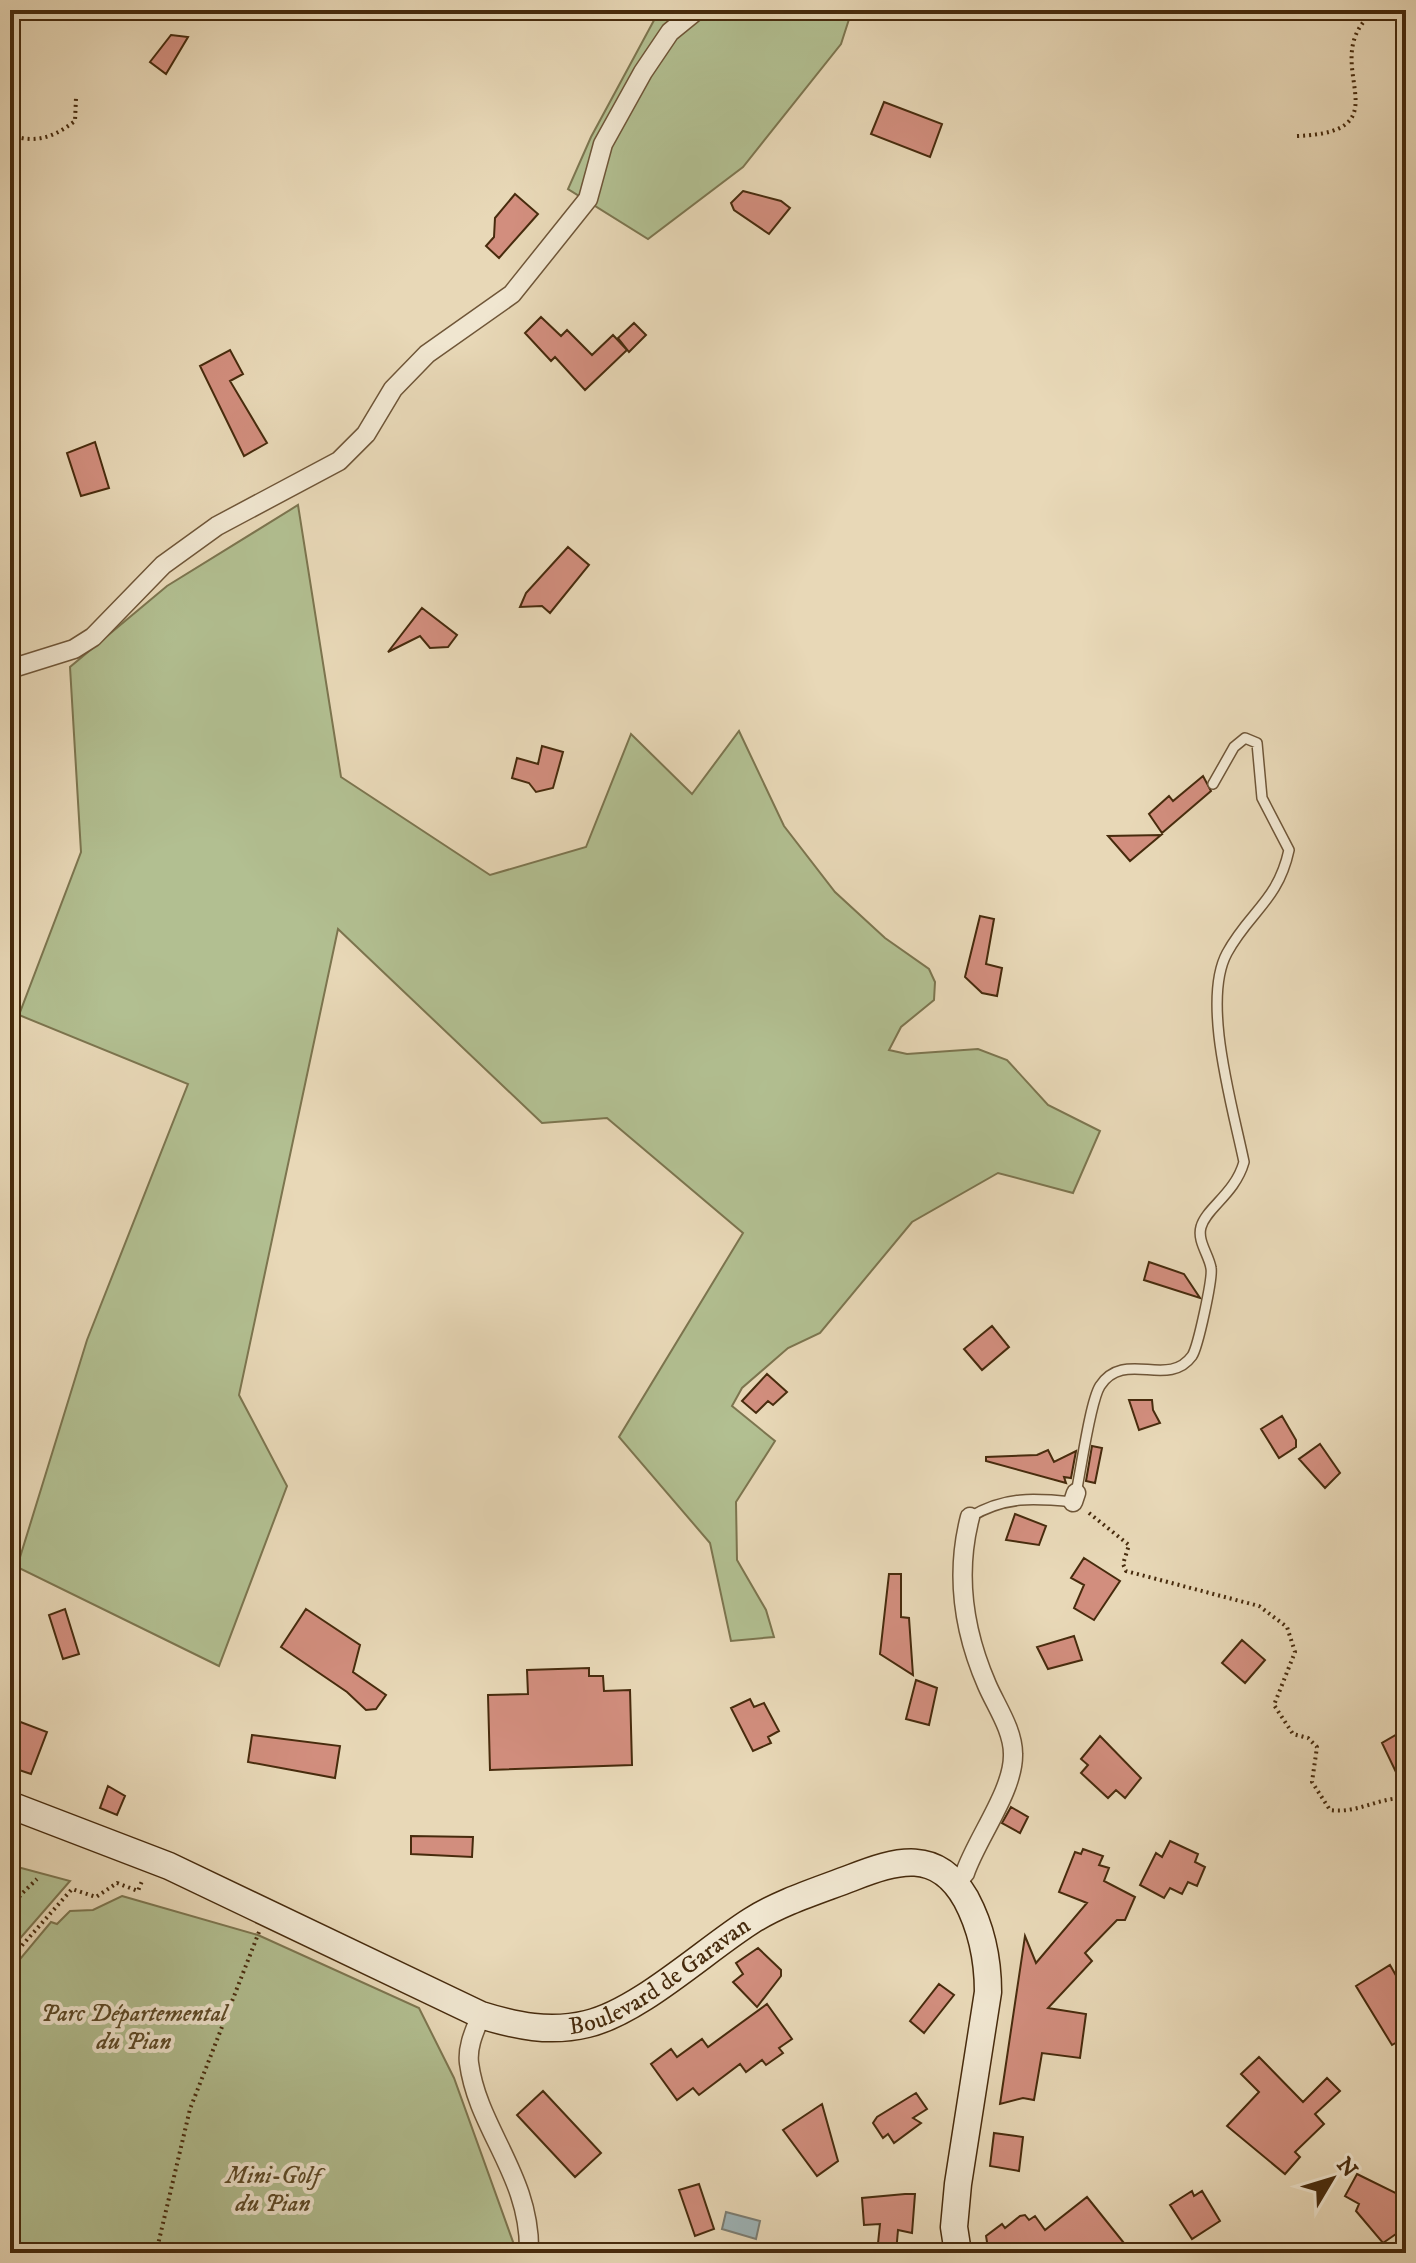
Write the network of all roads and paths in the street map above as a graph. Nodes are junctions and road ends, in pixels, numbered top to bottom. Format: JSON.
{"nodes":[{"id":1,"x":697,"y":10,"type":"edge"},
{"id":2,"x":1376,"y":10,"type":"edge"},
{"id":3,"x":76,"y":98,"type":"dead end"},
{"id":4,"x":10,"y":135,"type":"edge"},
{"id":5,"x":1297,"y":136,"type":"dead end"},
{"id":6,"x":10,"y":669,"type":"edge"},
{"id":7,"x":1213,"y":784,"type":"dead end"},
{"id":8,"x":1094,"y":1516,"type":"dead end"},
{"id":9,"x":970,"y":1517,"type":"joint"},
{"id":10,"x":1406,"y":1798,"type":"edge"},
{"id":11,"x":10,"y":1805,"type":"edge"},
{"id":12,"x":37,"y":1879,"type":"dead end"},
{"id":13,"x":117,"y":1883,"type":"dead end"},
{"id":14,"x":957,"y":1883,"type":"junction"},
{"id":15,"x":10,"y":1892,"type":"edge"},
{"id":16,"x":21,"y":1898,"type":"junction"},
{"id":17,"x":10,"y":1905,"type":"edge"},
{"id":18,"x":266,"y":1911,"type":"junction"},
{"id":19,"x":10,"y":1959,"type":"edge"},
{"id":20,"x":481,"y":2015,"type":"junction"},
{"id":21,"x":156,"y":2253,"type":"edge"},
{"id":22,"x":529,"y":2253,"type":"edge"},
{"id":23,"x":958,"y":2253,"type":"edge"}],
"edges":[{"from":1,"to":6,"type":"street"},
{"from":2,"to":5,"type":"path"},
{"from":3,"to":4,"type":"path"},
{"from":7,"to":9,"type":"lane"},
{"from":8,"to":10,"type":"path"},
{"from":9,"to":14,"type":"street"},
{"from":11,"to":18,"type":"street","name":"Boulevard de Garavan"},
{"from":12,"to":16,"type":"path"},
{"from":13,"to":19,"type":"path"},
{"from":14,"to":20,"type":"street","name":"Boulevard de Garavan"},
{"from":14,"to":23,"type":"street"},
{"from":15,"to":16,"type":"path"},
{"from":16,"to":17,"type":"path"},
{"from":18,"to":20,"type":"street","name":"Boulevard de Garavan"},
{"from":18,"to":21,"type":"path"},
{"from":20,"to":22,"type":"street"}]}
